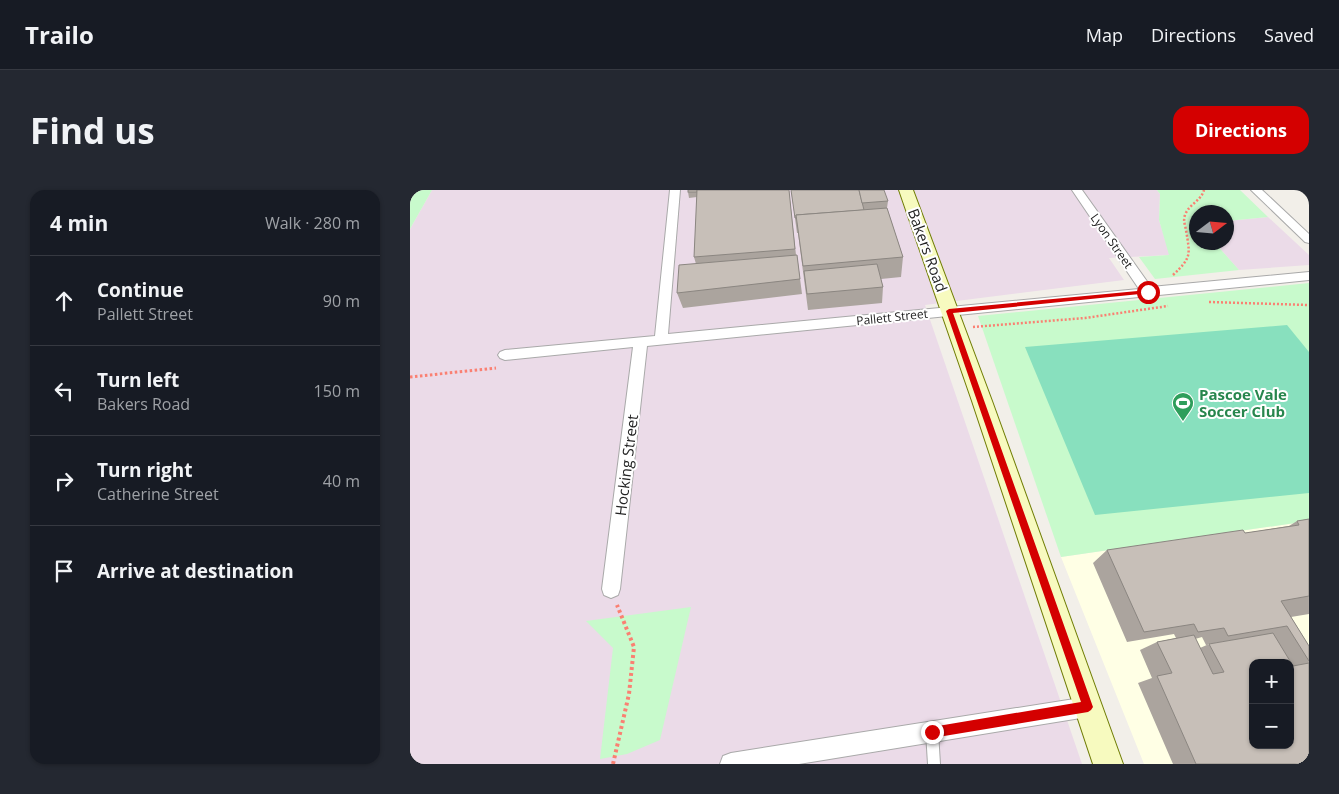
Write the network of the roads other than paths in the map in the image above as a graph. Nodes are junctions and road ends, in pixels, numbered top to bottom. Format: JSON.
{"nodes":[{"id":1,"x":675,"y":190,"type":"edge"},
{"id":2,"x":906,"y":190,"type":"edge"},
{"id":3,"x":1077,"y":190,"type":"edge"},
{"id":4,"x":1256,"y":190,"type":"edge"},
{"id":5,"x":1309,"y":240,"type":"edge"},
{"id":6,"x":1309,"y":276,"type":"edge"},
{"id":7,"x":1148,"y":292,"type":"junction"},
{"id":8,"x":949,"y":311,"type":"junction"},
{"id":9,"x":661,"y":339,"type":"junction"},
{"id":10,"x":641,"y":341,"type":"junction"},
{"id":11,"x":505,"y":355,"type":"dead end"},
{"id":12,"x":611,"y":589,"type":"road end"},
{"id":13,"x":1088,"y":707,"type":"junction"},
{"id":14,"x":932,"y":732,"type":"junction"},
{"id":15,"x":731,"y":764,"type":"edge"},
{"id":16,"x":934,"y":764,"type":"edge"},
{"id":17,"x":1108,"y":764,"type":"edge"}],
"edges":[{"from":1,"to":9,"type":"street"},
{"from":2,"to":8,"type":"street","name":"Bakers Road"},
{"from":3,"to":7,"type":"street","name":"Lyon Street"},
{"from":4,"to":5,"type":"street"},
{"from":6,"to":7,"type":"street","name":"Pallett Street"},
{"from":7,"to":8,"type":"street","name":"Pallett Street"},
{"from":8,"to":9,"type":"street","name":"Pallett Street"},
{"from":8,"to":13,"type":"street","name":"Bakers Road"},
{"from":9,"to":10,"type":"street","name":"Pallett Street"},
{"from":10,"to":11,"type":"street","name":"Pallett Street"},
{"from":10,"to":12,"type":"street","name":"Hocking Street"},
{"from":13,"to":14,"type":"street"},
{"from":13,"to":17,"type":"street","name":"Bakers Road"},
{"from":14,"to":15,"type":"street"},
{"from":14,"to":16,"type":"lane"}]}
